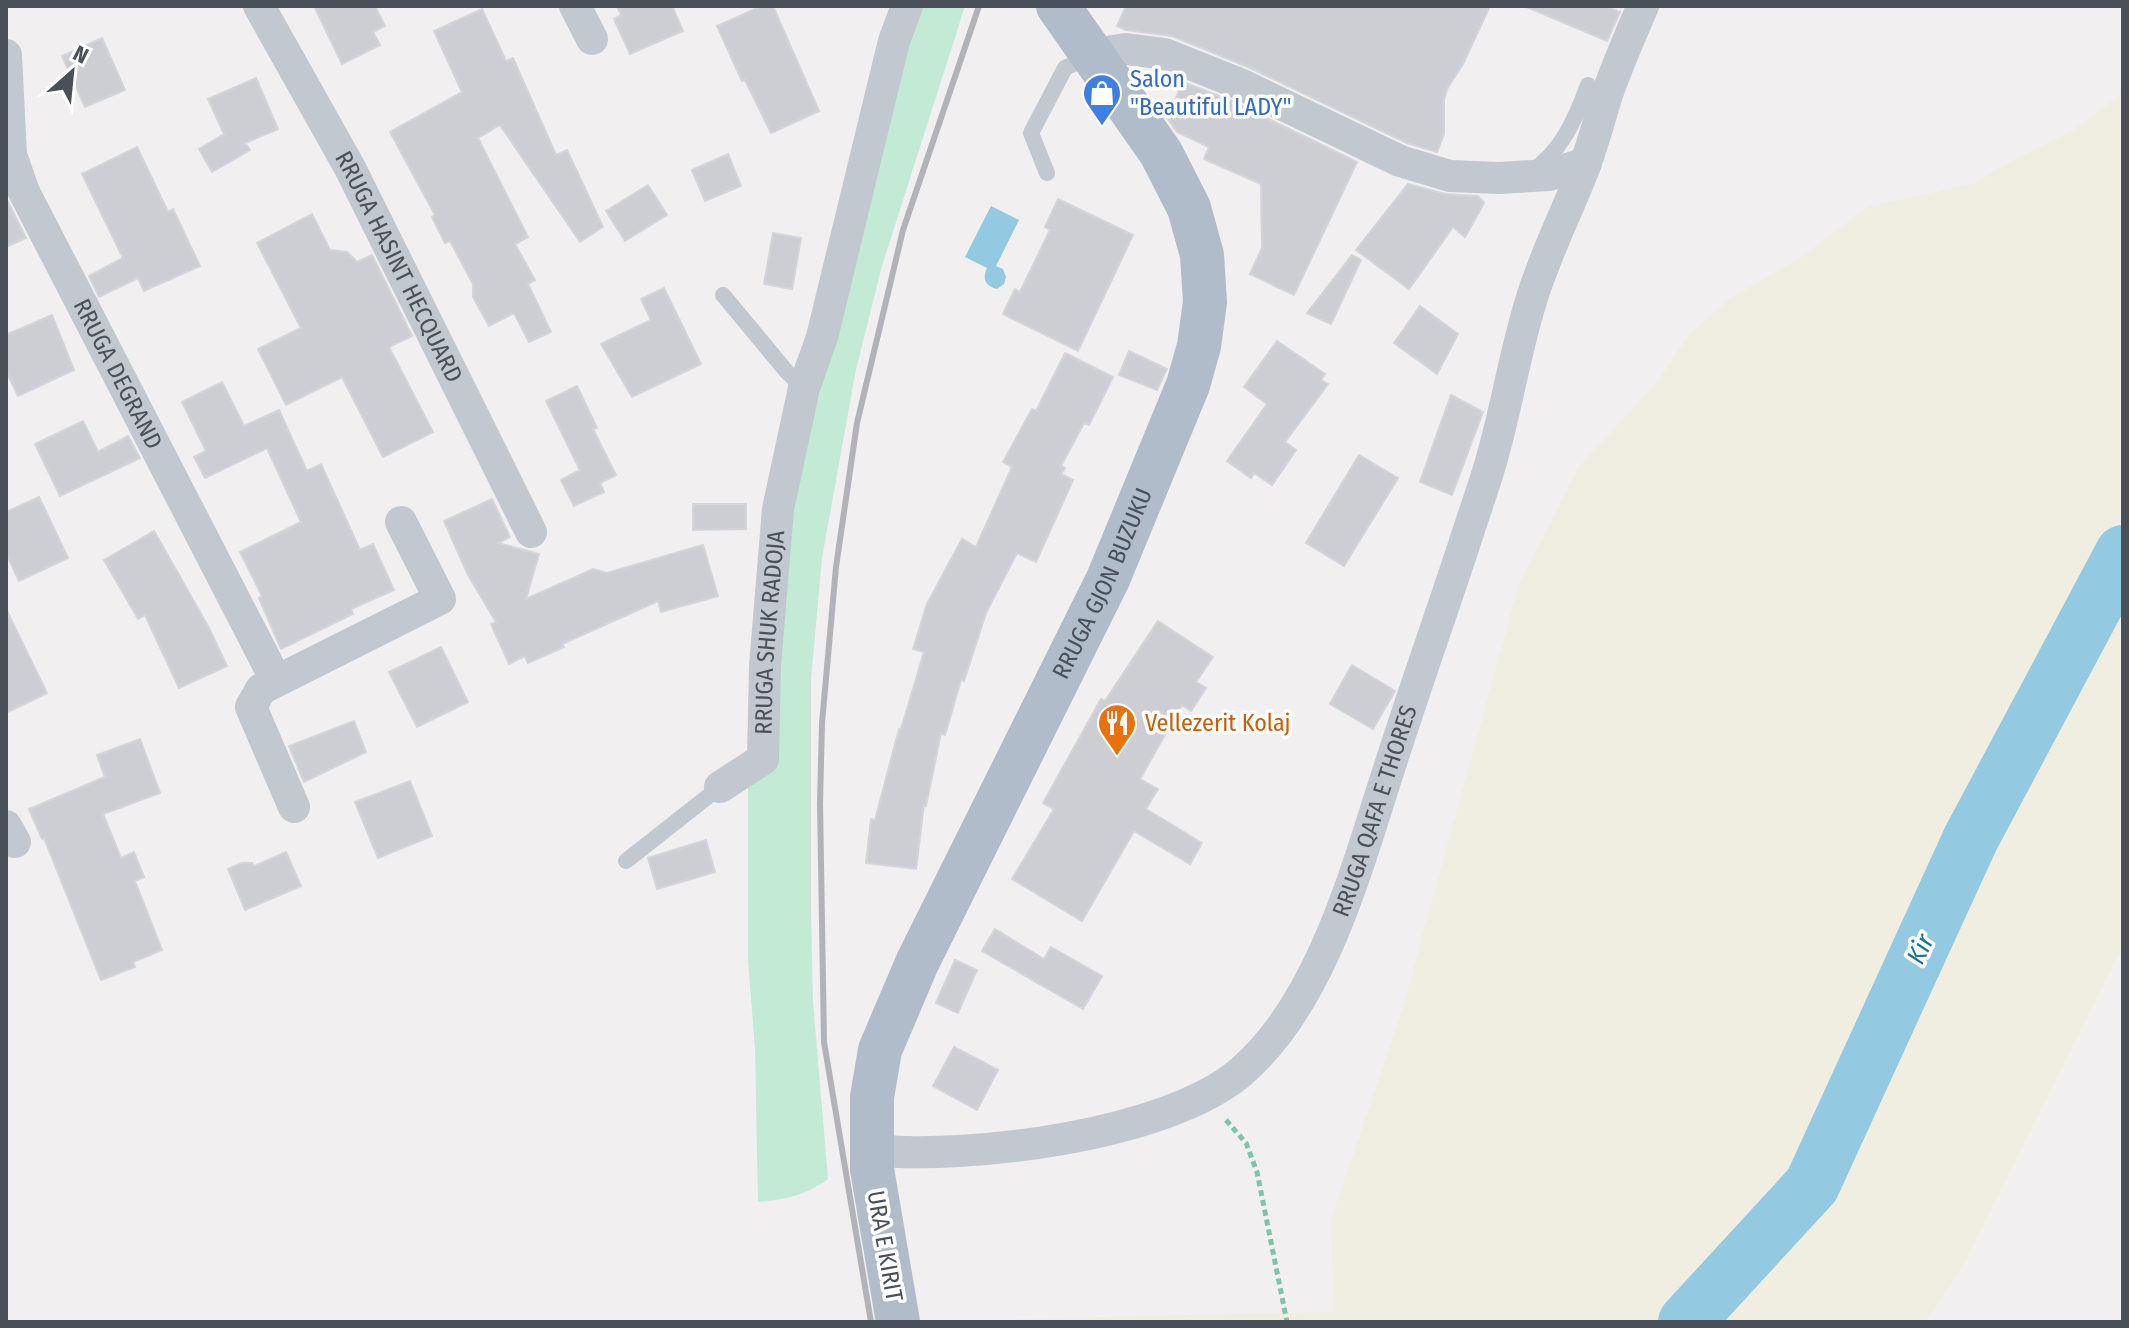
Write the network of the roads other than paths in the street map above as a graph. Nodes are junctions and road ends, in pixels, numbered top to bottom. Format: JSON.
{"nodes":[{"id":1,"x":259,"y":6,"type":"edge"},
{"id":2,"x":575,"y":6,"type":"edge"},
{"id":3,"x":907,"y":6,"type":"edge"},
{"id":4,"x":1058,"y":6,"type":"edge"},
{"id":5,"x":1643,"y":6,"type":"edge"},
{"id":6,"x":592,"y":39,"type":"dead end"},
{"id":7,"x":1093,"y":54,"type":"junction"},
{"id":8,"x":6,"y":55,"type":"edge"},
{"id":9,"x":1588,"y":85,"type":"dead end"},
{"id":10,"x":1586,"y":163,"type":"junction"},
{"id":11,"x":1047,"y":173,"type":"dead end"},
{"id":12,"x":1521,"y":177,"type":"junction"},
{"id":13,"x":723,"y":295,"type":"dead end"},
{"id":14,"x":804,"y":388,"type":"junction"},
{"id":15,"x":401,"y":522,"type":"dead end"},
{"id":16,"x":531,"y":532,"type":"dead end"},
{"id":17,"x":276,"y":680,"type":"junction"},
{"id":18,"x":720,"y":787,"type":"joint"},
{"id":19,"x":294,"y":807,"type":"dead end"},
{"id":20,"x":626,"y":861,"type":"dead end"},
{"id":21,"x":872,"y":1160,"type":"junction"},
{"id":22,"x":898,"y":1322,"type":"edge"}],
"edges":[{"from":1,"to":16,"type":"street","name":"RRUGA HASINT HECQUARD"},
{"from":2,"to":6,"type":"street"},
{"from":3,"to":14,"type":"street","name":"RRUGA SHUK RADOJA"},
{"from":4,"to":7,"type":"main road","name":"RRUGA GJON BUZUKU"},
{"from":5,"to":10,"type":"street","name":"RRUGA QAFA E THORES"},
{"from":7,"to":11,"type":"lane"},
{"from":7,"to":12,"type":"street"},
{"from":7,"to":21,"type":"main road","name":"RRUGA GJON BUZUKU"},
{"from":8,"to":17,"type":"street","name":"RRUGA DEGRAND"},
{"from":9,"to":12,"type":"lane"},
{"from":10,"to":12,"type":"street"},
{"from":10,"to":21,"type":"street","name":"RRUGA QAFA E THORES"},
{"from":13,"to":14,"type":"lane"},
{"from":14,"to":18,"type":"street","name":"RRUGA SHUK RADOJA"},
{"from":15,"to":17,"type":"street"},
{"from":17,"to":19,"type":"street"},
{"from":18,"to":20,"type":"lane","name":"RRUGA SHUK RADOJA"},
{"from":21,"to":22,"type":"main road","name":"URA E KIRIT"}]}
